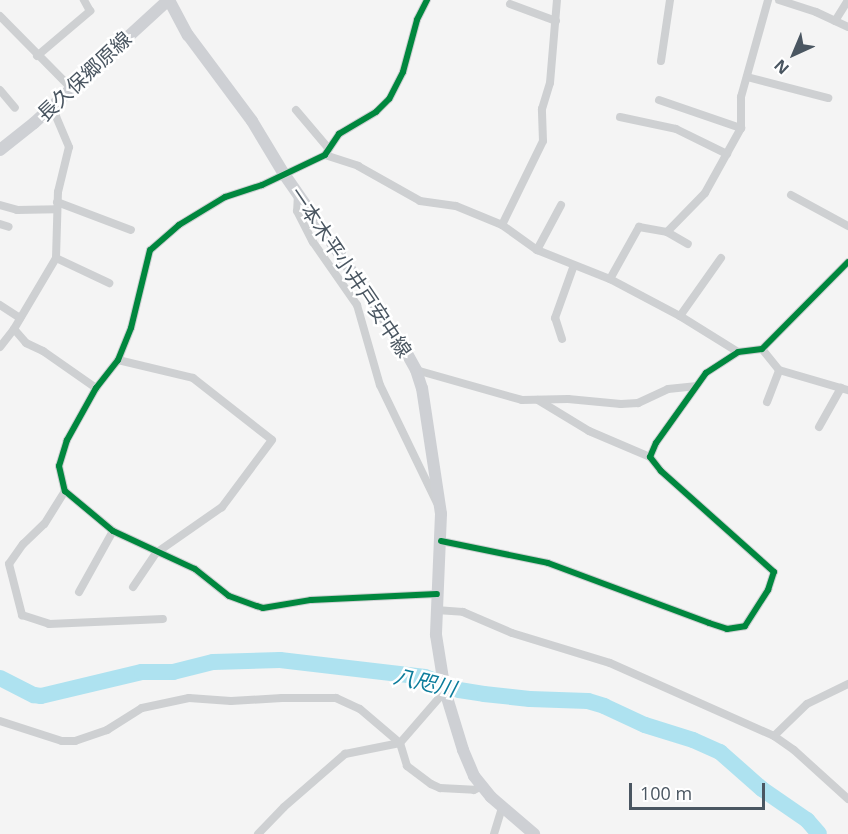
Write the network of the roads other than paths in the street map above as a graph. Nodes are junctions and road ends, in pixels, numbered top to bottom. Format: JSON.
{"nodes":[{"id":1,"x":84,"y":0,"type":"edge"},
{"id":2,"x":168,"y":0,"type":"edge"},
{"id":3,"x":427,"y":0,"type":"edge"},
{"id":4,"x":557,"y":0,"type":"edge"},
{"id":5,"x":670,"y":0,"type":"edge"},
{"id":6,"x":768,"y":0,"type":"edge"},
{"id":7,"x":779,"y":0,"type":"edge"},
{"id":8,"x":848,"y":0,"type":"edge"},
{"id":9,"x":510,"y":4,"type":"dead end"},
{"id":10,"x":0,"y":16,"type":"edge"},
{"id":11,"x":556,"y":21,"type":"junction"},
{"id":12,"x":835,"y":21,"type":"junction"},
{"id":13,"x":848,"y":27,"type":"edge"},
{"id":14,"x":37,"y":56,"type":"junction"},
{"id":15,"x":661,"y":61,"type":"dead end"},
{"id":16,"x":747,"y":76,"type":"junction"},
{"id":17,"x":71,"y":88,"type":"junction"},
{"id":18,"x":0,"y":90,"type":"edge"},
{"id":19,"x":828,"y":98,"type":"dead end"},
{"id":20,"x":659,"y":100,"type":"dead end"},
{"id":21,"x":15,"y":108,"type":"dead end"},
{"id":22,"x":50,"y":108,"type":"junction"},
{"id":23,"x":296,"y":110,"type":"dead end"},
{"id":24,"x":620,"y":117,"type":"dead end"},
{"id":25,"x":741,"y":128,"type":"junction"},
{"id":26,"x":0,"y":150,"type":"edge"},
{"id":27,"x":327,"y":152,"type":"junction"},
{"id":28,"x":727,"y":154,"type":"junction"},
{"id":29,"x":284,"y":174,"type":"junction"},
{"id":30,"x":298,"y":194,"type":"junction"},
{"id":31,"x":791,"y":195,"type":"dead end"},
{"id":32,"x":0,"y":205,"type":"edge"},
{"id":33,"x":56,"y":205,"type":"junction"},
{"id":34,"x":561,"y":205,"type":"dead end"},
{"id":35,"x":0,"y":224,"type":"edge"},
{"id":36,"x":502,"y":225,"type":"junction"},
{"id":37,"x":848,"y":226,"type":"edge"},
{"id":38,"x":9,"y":227,"type":"dead end"},
{"id":39,"x":131,"y":230,"type":"dead end"},
{"id":40,"x":667,"y":232,"type":"junction"},
{"id":41,"x":688,"y":244,"type":"dead end"},
{"id":42,"x":537,"y":250,"type":"junction"},
{"id":43,"x":56,"y":258,"type":"junction"},
{"id":44,"x":721,"y":258,"type":"dead end"},
{"id":45,"x":848,"y":262,"type":"edge"},
{"id":46,"x":574,"y":265,"type":"junction"},
{"id":47,"x":610,"y":279,"type":"junction"},
{"id":48,"x":109,"y":284,"type":"dead end"},
{"id":49,"x":0,"y":305,"type":"edge"},
{"id":50,"x":680,"y":316,"type":"junction"},
{"id":51,"x":20,"y":318,"type":"junction"},
{"id":52,"x":14,"y":329,"type":"junction"},
{"id":53,"x":562,"y":339,"type":"dead end"},
{"id":54,"x":0,"y":347,"type":"edge"},
{"id":55,"x":762,"y":349,"type":"junction"},
{"id":56,"x":738,"y":352,"type":"junction"},
{"id":57,"x":118,"y":360,"type":"junction"},
{"id":58,"x":416,"y":370,"type":"junction"},
{"id":59,"x":779,"y":370,"type":"junction"},
{"id":60,"x":695,"y":386,"type":"junction"},
{"id":61,"x":96,"y":388,"type":"junction"},
{"id":62,"x":844,"y":389,"type":"edge"},
{"id":63,"x":537,"y":400,"type":"junction"},
{"id":64,"x":767,"y":402,"type":"dead end"},
{"id":65,"x":819,"y":427,"type":"dead end"},
{"id":66,"x":650,"y":457,"type":"junction"},
{"id":67,"x":65,"y":491,"type":"junction"},
{"id":68,"x":440,"y":509,"type":"junction"},
{"id":69,"x":113,"y":531,"type":"junction"},
{"id":70,"x":441,"y":541,"type":"junction"},
{"id":71,"x":156,"y":553,"type":"junction"},
{"id":72,"x":133,"y":587,"type":"dead end"},
{"id":73,"x":79,"y":592,"type":"dead end"},
{"id":74,"x":437,"y":594,"type":"junction"},
{"id":75,"x":436,"y":610,"type":"junction"},
{"id":76,"x":164,"y":619,"type":"dead end"},
{"id":77,"x":848,"y":684,"type":"edge"},
{"id":78,"x":445,"y":691,"type":"junction"},
{"id":79,"x":0,"y":721,"type":"edge"},
{"id":80,"x":774,"y":736,"type":"junction"},
{"id":81,"x":400,"y":743,"type":"junction"},
{"id":82,"x":482,"y":786,"type":"junction"},
{"id":83,"x":848,"y":799,"type":"edge"},
{"id":84,"x":502,"y":808,"type":"junction"},
{"id":85,"x":258,"y":834,"type":"edge"},
{"id":86,"x":494,"y":834,"type":"edge"},
{"id":87,"x":534,"y":834,"type":"edge"}],
"edges":[{"from":1,"to":14,"type":"street"},
{"from":2,"to":17,"type":"main road","name":"長久保郷原線"},
{"from":2,"to":29,"type":"main road","name":"一本木平小井戸安中線"},
{"from":3,"to":27,"type":"street"},
{"from":4,"to":11,"type":"street"},
{"from":5,"to":15,"type":"street"},
{"from":6,"to":16,"type":"street"},
{"from":7,"to":12,"type":"street"},
{"from":8,"to":12,"type":"street"},
{"from":9,"to":11,"type":"street"},
{"from":10,"to":14,"type":"street"},
{"from":11,"to":36,"type":"street"},
{"from":12,"to":13,"type":"street"},
{"from":14,"to":17,"type":"street"},
{"from":16,"to":19,"type":"street"},
{"from":16,"to":25,"type":"street"},
{"from":17,"to":22,"type":"main road","name":"長久保郷原線"},
{"from":18,"to":21,"type":"street"},
{"from":20,"to":25,"type":"street"},
{"from":22,"to":26,"type":"main road","name":"長久保郷原線"},
{"from":22,"to":33,"type":"street"},
{"from":23,"to":27,"type":"street"},
{"from":24,"to":28,"type":"street"},
{"from":25,"to":28,"type":"street"},
{"from":27,"to":29,"type":"street"},
{"from":27,"to":36,"type":"street"},
{"from":28,"to":40,"type":"street"},
{"from":29,"to":30,"type":"main road","name":"一本木平小井戸安中線"},
{"from":29,"to":57,"type":"street"},
{"from":30,"to":58,"type":"main road","name":"一本木平小井戸安中線"},
{"from":30,"to":68,"type":"street"},
{"from":31,"to":37,"type":"street"},
{"from":32,"to":33,"type":"street"},
{"from":33,"to":39,"type":"street"},
{"from":33,"to":43,"type":"street"},
{"from":34,"to":42,"type":"street"},
{"from":35,"to":38,"type":"street"},
{"from":36,"to":42,"type":"street"},
{"from":40,"to":41,"type":"street"},
{"from":40,"to":47,"type":"street"},
{"from":42,"to":46,"type":"street"},
{"from":43,"to":48,"type":"street"},
{"from":43,"to":51,"type":"street"},
{"from":44,"to":50,"type":"street"},
{"from":45,"to":55,"type":"street"},
{"from":46,"to":47,"type":"street"},
{"from":46,"to":53,"type":"street"},
{"from":47,"to":50,"type":"street"},
{"from":49,"to":51,"type":"street"},
{"from":50,"to":56,"type":"street"},
{"from":51,"to":52,"type":"street"},
{"from":52,"to":54,"type":"street"},
{"from":52,"to":61,"type":"street"},
{"from":55,"to":56,"type":"street"},
{"from":55,"to":59,"type":"street"},
{"from":56,"to":60,"type":"street"},
{"from":57,"to":61,"type":"street"},
{"from":57,"to":71,"type":"street"},
{"from":58,"to":63,"type":"street"},
{"from":58,"to":68,"type":"main road","name":"一本木平小井戸安中線"},
{"from":59,"to":62,"type":"street"},
{"from":59,"to":64,"type":"street"},
{"from":60,"to":63,"type":"street"},
{"from":60,"to":66,"type":"street"},
{"from":61,"to":67,"type":"street"},
{"from":62,"to":65,"type":"street"},
{"from":63,"to":66,"type":"street"},
{"from":66,"to":70,"type":"street"},
{"from":67,"to":69,"type":"street"},
{"from":67,"to":76,"type":"street"},
{"from":68,"to":70,"type":"main road","name":"一本木平小井戸安中線"},
{"from":69,"to":71,"type":"street"},
{"from":69,"to":73,"type":"street"},
{"from":70,"to":74,"type":"main road","name":"一本木平小井戸安中線"},
{"from":71,"to":72,"type":"street"},
{"from":71,"to":74,"type":"street"},
{"from":74,"to":75,"type":"main road","name":"一本木平小井戸安中線"},
{"from":75,"to":78,"type":"main road","name":"一本木平小井戸安中線"},
{"from":75,"to":80,"type":"street"},
{"from":77,"to":80,"type":"street"},
{"from":78,"to":81,"type":"street"},
{"from":78,"to":82,"type":"main road","name":"一本木平小井戸安中線"},
{"from":79,"to":81,"type":"street"},
{"from":80,"to":83,"type":"street"},
{"from":81,"to":82,"type":"street"},
{"from":81,"to":85,"type":"street"},
{"from":82,"to":84,"type":"main road","name":"一本木平小井戸安中線"},
{"from":84,"to":86,"type":"street"},
{"from":84,"to":87,"type":"main road","name":"一本木平小井戸安中線"}]}
